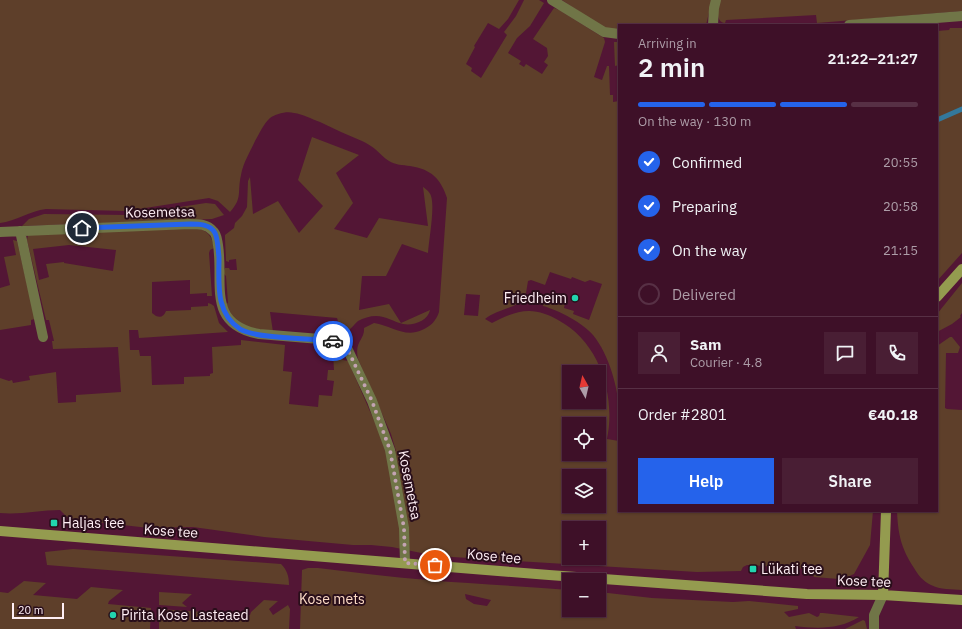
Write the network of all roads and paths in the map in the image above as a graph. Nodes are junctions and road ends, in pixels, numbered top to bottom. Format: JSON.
{"nodes":[{"id":1,"x":552,"y":0,"type":"edge"},
{"id":2,"x":716,"y":0,"type":"edge"},
{"id":3,"x":962,"y":16,"type":"edge"},
{"id":4,"x":713,"y":24,"type":"edge"},
{"id":5,"x":862,"y":24,"type":"edge"},
{"id":6,"x":618,"y":34,"type":"edge"},
{"id":7,"x":20,"y":231,"type":"junction"},
{"id":8,"x":0,"y":232,"type":"edge"},
{"id":9,"x":962,"y":269,"type":"edge"},
{"id":10,"x":938,"y":296,"type":"edge"},
{"id":11,"x":43,"y":337,"type":"dead end"},
{"id":12,"x":886,"y":512,"type":"edge"},
{"id":13,"x":0,"y":531,"type":"edge"},
{"id":14,"x":405,"y":563,"type":"junction"},
{"id":15,"x":882,"y":595,"type":"junction"},
{"id":16,"x":962,"y":600,"type":"edge"},
{"id":17,"x":874,"y":629,"type":"edge"}],
"edges":[{"from":1,"to":6,"type":"street"},
{"from":2,"to":4,"type":"street"},
{"from":3,"to":5,"type":"street"},
{"from":7,"to":8,"type":"street","name":"Kosemetsa"},
{"from":7,"to":11,"type":"street"},
{"from":7,"to":14,"type":"street","name":"Kosemetsa"},
{"from":9,"to":10,"type":"main road"},
{"from":12,"to":15,"type":"main road"},
{"from":13,"to":14,"type":"main road","name":"Kose tee"},
{"from":14,"to":15,"type":"main road","name":"Kose tee"},
{"from":15,"to":16,"type":"main road","name":"Kose tee"},
{"from":15,"to":17,"type":"street"}]}
